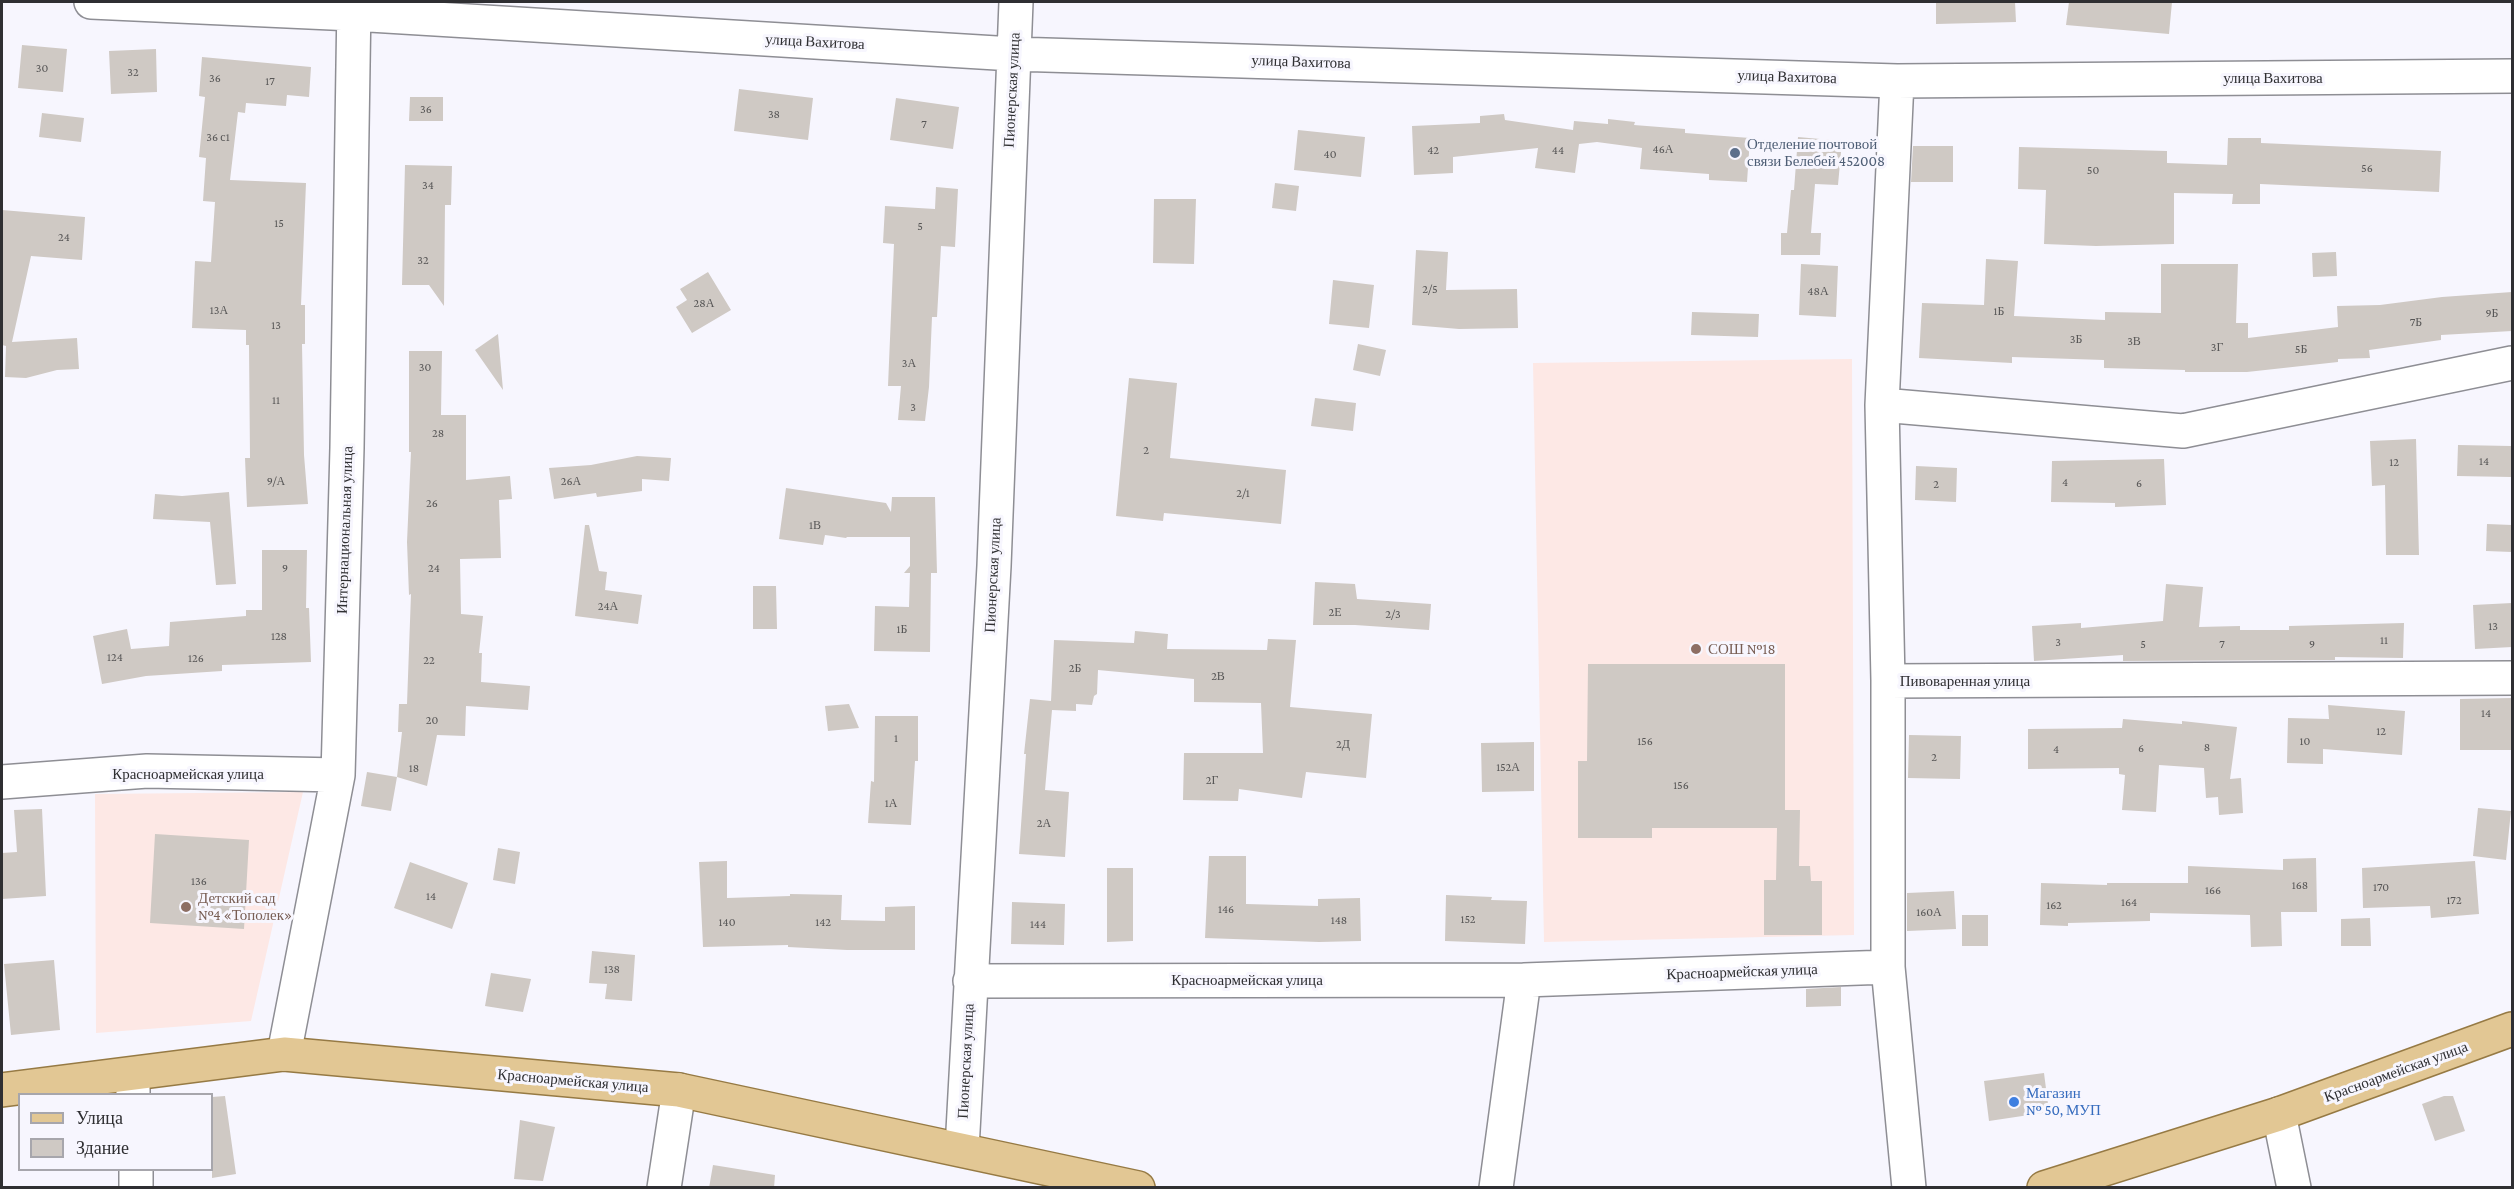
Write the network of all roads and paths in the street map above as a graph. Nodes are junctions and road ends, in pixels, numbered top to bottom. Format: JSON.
{"nodes":[{"id":1,"x":91,"y":2,"type":"edge"},
{"id":2,"x":1016,"y":2,"type":"edge"},
{"id":3,"x":354,"y":8,"type":"edge"},
{"id":4,"x":1013,"y":54,"type":"junction"},
{"id":5,"x":2512,"y":76,"type":"edge"},
{"id":6,"x":1897,"y":81,"type":"junction"},
{"id":7,"x":2512,"y":363,"type":"edge"},
{"id":8,"x":1882,"y":405,"type":"junction"},
{"id":9,"x":2512,"y":678,"type":"edge"},
{"id":10,"x":1888,"y":681,"type":"junction"},
{"id":11,"x":338,"y":775,"type":"junction"},
{"id":12,"x":2,"y":782,"type":"edge"},
{"id":13,"x":1888,"y":967,"type":"junction"},
{"id":14,"x":1524,"y":980,"type":"junction"},
{"id":15,"x":970,"y":981,"type":"junction"},
{"id":16,"x":2512,"y":1029,"type":"edge"},
{"id":17,"x":284,"y":1054,"type":"junction"},
{"id":18,"x":133,"y":1085,"type":"edge"},
{"id":19,"x":2,"y":1090,"type":"edge"},
{"id":20,"x":679,"y":1090,"type":"junction"},
{"id":21,"x":2279,"y":1114,"type":"junction"},
{"id":22,"x":962,"y":1149,"type":"junction"},
{"id":23,"x":136,"y":1171,"type":"edge"},
{"id":24,"x":136,"y":1188,"type":"edge"},
{"id":25,"x":664,"y":1188,"type":"edge"},
{"id":26,"x":1138,"y":1188,"type":"edge"},
{"id":27,"x":1496,"y":1188,"type":"edge"},
{"id":28,"x":1909,"y":1188,"type":"edge"},
{"id":29,"x":2044,"y":1188,"type":"edge"},
{"id":30,"x":2294,"y":1188,"type":"edge"}],
"edges":[{"from":1,"to":3,"type":"street","name":"улица Вахитова"},
{"from":2,"to":4,"type":"street","name":"Пионерская улица"},
{"from":3,"to":4,"type":"street","name":"улица Вахитова"},
{"from":3,"to":11,"type":"street","name":"Интернациональная улица"},
{"from":4,"to":6,"type":"street","name":"улица Вахитова"},
{"from":4,"to":15,"type":"street","name":"Пионерская улица"},
{"from":5,"to":6,"type":"street","name":"улица Вахитова"},
{"from":6,"to":8,"type":"street"},
{"from":7,"to":8,"type":"street"},
{"from":8,"to":10,"type":"street"},
{"from":9,"to":10,"type":"street","name":"Пивоваренная улица"},
{"from":10,"to":13,"type":"street","name":"Пивоваренная улица"},
{"from":11,"to":12,"type":"street","name":"Красноармейская улица"},
{"from":11,"to":17,"type":"street","name":"Интернациональная улица"},
{"from":13,"to":14,"type":"street","name":"Красноармейская улица"},
{"from":13,"to":28,"type":"street","name":"Пивоваренная улица"},
{"from":14,"to":15,"type":"street","name":"Красноармейская улица"},
{"from":14,"to":27,"type":"street"},
{"from":15,"to":22,"type":"street","name":"Пионерская улица"},
{"from":16,"to":21,"type":"main road","name":"Красноармейская улица"},
{"from":17,"to":18,"type":"main road","name":"Красноармейская улица"},
{"from":17,"to":20,"type":"main road","name":"Красноармейская улица"},
{"from":18,"to":19,"type":"main road","name":"Красноармейская улица"},
{"from":20,"to":22,"type":"main road","name":"Красноармейская улица"},
{"from":20,"to":25,"type":"street"},
{"from":21,"to":29,"type":"main road","name":"Красноармейская улица"},
{"from":21,"to":30,"type":"street"},
{"from":22,"to":26,"type":"main road","name":"Красноармейская улица"},
{"from":23,"to":24,"type":"street"}]}
